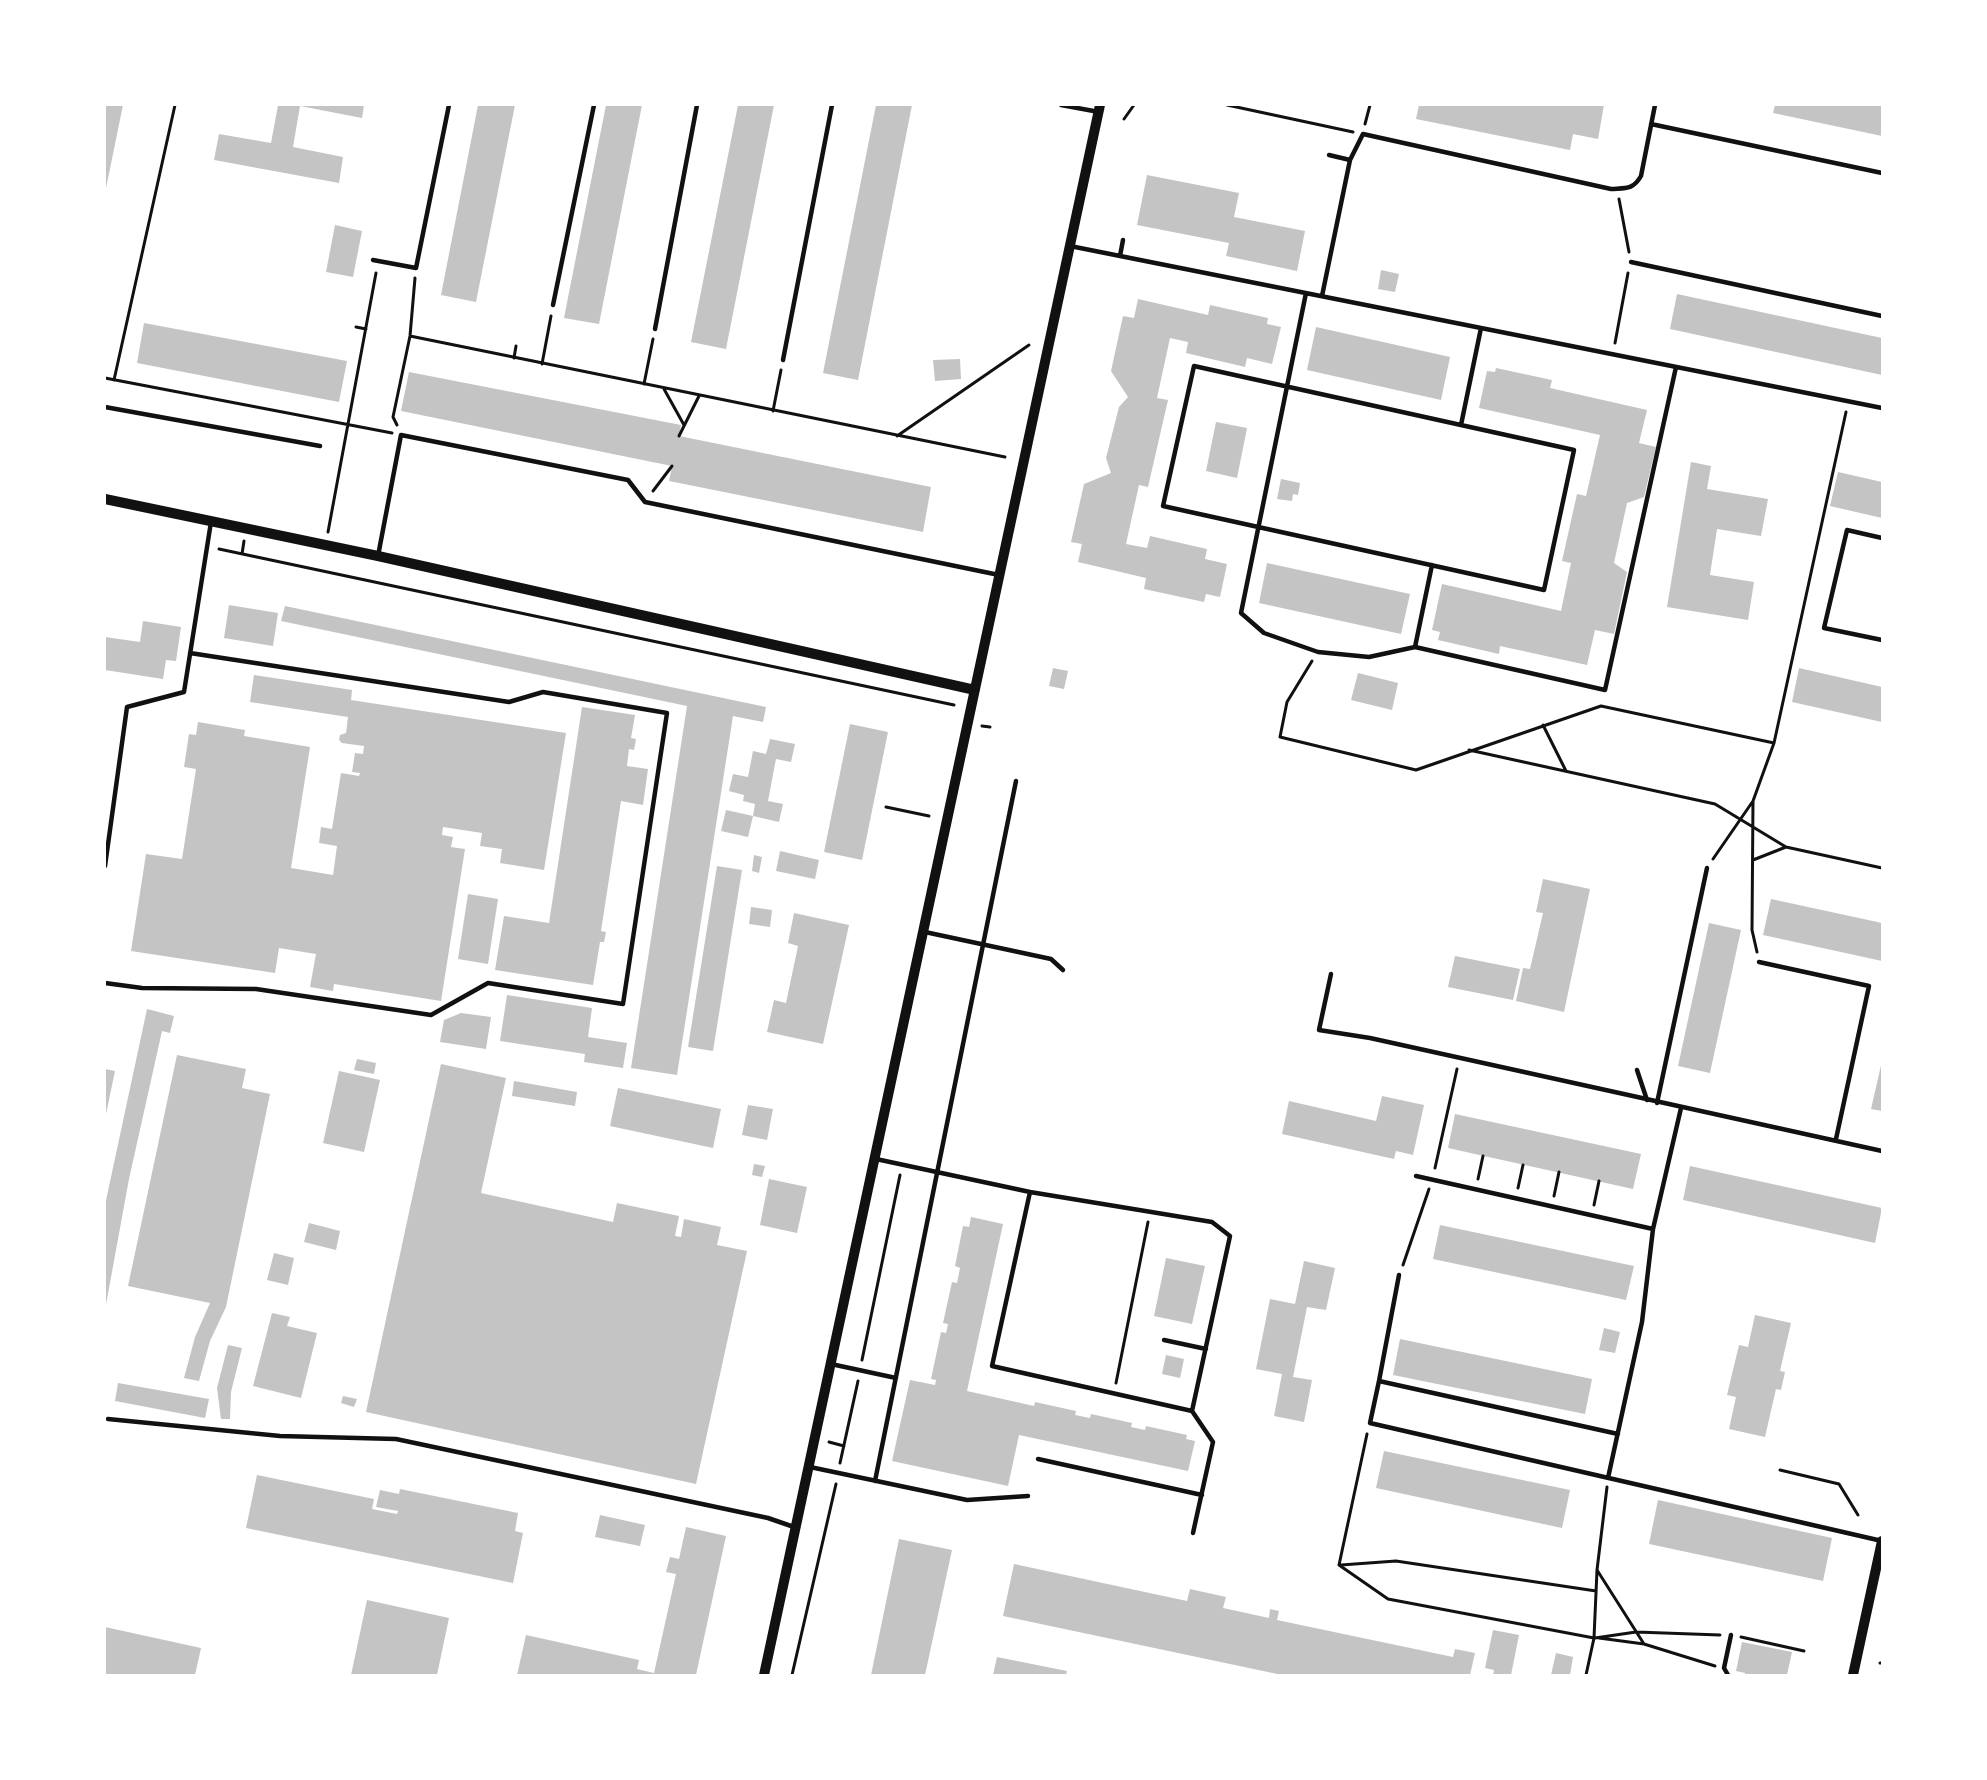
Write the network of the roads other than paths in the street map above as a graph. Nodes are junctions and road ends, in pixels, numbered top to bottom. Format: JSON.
{"nodes":[{"id":1,"x":449,"y":105,"type":"edge"},
{"id":2,"x":594,"y":105,"type":"edge"},
{"id":3,"x":697,"y":105,"type":"edge"},
{"id":4,"x":832,"y":105,"type":"edge"},
{"id":5,"x":1061,"y":105,"type":"edge"},
{"id":6,"x":1655,"y":105,"type":"edge"},
{"id":7,"x":1099,"y":108,"type":"edge"},
{"id":8,"x":1651,"y":124,"type":"junction"},
{"id":9,"x":1329,"y":155,"type":"dead end"},
{"id":10,"x":1350,"y":160,"type":"junction"},
{"id":11,"x":1882,"y":173,"type":"edge"},
{"id":12,"x":1123,"y":240,"type":"dead end"},
{"id":13,"x":1070,"y":246,"type":"junction"},
{"id":14,"x":1120,"y":256,"type":"junction"},
{"id":15,"x":376,"y":260,"type":"road end"},
{"id":16,"x":1630,"y":262,"type":"road end"},
{"id":17,"x":1306,"y":293,"type":"junction"},
{"id":18,"x":1322,"y":296,"type":"junction"},
{"id":19,"x":554,"y":305,"type":"road end"},
{"id":20,"x":1882,"y":316,"type":"edge"},
{"id":21,"x":655,"y":328,"type":"road end"},
{"id":22,"x":1481,"y":328,"type":"junction"},
{"id":23,"x":783,"y":360,"type":"road end"},
{"id":24,"x":1676,"y":367,"type":"junction"},
{"id":25,"x":1287,"y":387,"type":"junction"},
{"id":26,"x":105,"y":407,"type":"edge"},
{"id":27,"x":1882,"y":408,"type":"edge"},
{"id":28,"x":1461,"y":425,"type":"junction"},
{"id":29,"x":320,"y":446,"type":"dead end"},
{"id":30,"x":105,"y":499,"type":"edge"},
{"id":31,"x":211,"y":522,"type":"junction"},
{"id":32,"x":1259,"y":528,"type":"junction"},
{"id":33,"x":1882,"y":538,"type":"edge"},
{"id":34,"x":378,"y":556,"type":"junction"},
{"id":35,"x":1432,"y":566,"type":"junction"},
{"id":36,"x":1000,"y":575,"type":"junction"},
{"id":37,"x":1882,"y":640,"type":"edge"},
{"id":38,"x":1415,"y":647,"type":"junction"},
{"id":39,"x":190,"y":652,"type":"junction"},
{"id":40,"x":975,"y":690,"type":"junction"},
{"id":41,"x":1016,"y":781,"type":"dead end"},
{"id":42,"x":105,"y":866,"type":"edge"},
{"id":43,"x":1707,"y":868,"type":"road end"},
{"id":44,"x":925,"y":932,"type":"junction"},
{"id":45,"x":983,"y":944,"type":"junction"},
{"id":46,"x":1759,"y":962,"type":"road end"},
{"id":47,"x":1063,"y":970,"type":"dead end"},
{"id":48,"x":1331,"y":974,"type":"dead end"},
{"id":49,"x":105,"y":983,"type":"edge"},
{"id":50,"x":1637,"y":1070,"type":"dead end"},
{"id":51,"x":1647,"y":1100,"type":"junction"},
{"id":52,"x":1656,"y":1103,"type":"junction"},
{"id":53,"x":1681,"y":1108,"type":"junction"},
{"id":54,"x":1836,"y":1139,"type":"junction"},
{"id":55,"x":1882,"y":1150,"type":"edge"},
{"id":56,"x":875,"y":1159,"type":"junction"},
{"id":57,"x":937,"y":1172,"type":"junction"},
{"id":58,"x":1416,"y":1176,"type":"dead end"},
{"id":59,"x":1029,"y":1192,"type":"junction"},
{"id":60,"x":1653,"y":1229,"type":"junction"},
{"id":61,"x":1400,"y":1275,"type":"dead end"},
{"id":62,"x":1164,"y":1340,"type":"dead end"},
{"id":63,"x":1206,"y":1349,"type":"junction"},
{"id":64,"x":831,"y":1364,"type":"junction"},
{"id":65,"x":896,"y":1378,"type":"junction"},
{"id":66,"x":1378,"y":1381,"type":"junction"},
{"id":67,"x":1192,"y":1411,"type":"junction"},
{"id":68,"x":108,"y":1419,"type":"dead end"},
{"id":69,"x":1618,"y":1434,"type":"junction"},
{"id":70,"x":1038,"y":1459,"type":"dead end"},
{"id":71,"x":809,"y":1467,"type":"junction"},
{"id":72,"x":1608,"y":1478,"type":"junction"},
{"id":73,"x":875,"y":1480,"type":"junction"},
{"id":74,"x":1202,"y":1495,"type":"junction"},
{"id":75,"x":1028,"y":1496,"type":"dead end"},
{"id":76,"x":796,"y":1528,"type":"junction"},
{"id":77,"x":1193,"y":1533,"type":"dead end"},
{"id":78,"x":1882,"y":1541,"type":"edge"},
{"id":79,"x":1880,"y":1563,"type":"edge"},
{"id":80,"x":1731,"y":1635,"type":"road end"},
{"id":81,"x":764,"y":1675,"type":"edge"},
{"id":82,"x":1728,"y":1675,"type":"edge"},
{"id":83,"x":1853,"y":1675,"type":"edge"}],
"edges":[{"from":1,"to":15,"type":"lane"},
{"from":2,"to":19,"type":"lane"},
{"from":3,"to":21,"type":"lane"},
{"from":4,"to":23,"type":"lane"},
{"from":5,"to":7,"type":"lane"},
{"from":6,"to":8,"type":"lane"},
{"from":7,"to":13,"type":"street"},
{"from":8,"to":10,"type":"lane"},
{"from":8,"to":11,"type":"lane"},
{"from":9,"to":10,"type":"lane"},
{"from":10,"to":18,"type":"lane"},
{"from":12,"to":14,"type":"lane"},
{"from":13,"to":14,"type":"lane"},
{"from":13,"to":36,"type":"street"},
{"from":14,"to":17,"type":"lane"},
{"from":16,"to":20,"type":"lane"},
{"from":17,"to":18,"type":"lane"},
{"from":17,"to":25,"type":"lane"},
{"from":18,"to":22,"type":"lane"},
{"from":22,"to":24,"type":"lane"},
{"from":22,"to":28,"type":"lane"},
{"from":24,"to":27,"type":"lane"},
{"from":24,"to":38,"type":"lane"},
{"from":25,"to":28,"type":"lane"},
{"from":25,"to":32,"type":"lane"},
{"from":25,"to":32,"type":"lane"},
{"from":26,"to":29,"type":"lane"},
{"from":28,"to":35,"type":"lane"},
{"from":30,"to":31,"type":"street"},
{"from":31,"to":34,"type":"street"},
{"from":31,"to":39,"type":"lane"},
{"from":32,"to":35,"type":"lane"},
{"from":32,"to":38,"type":"lane"},
{"from":33,"to":37,"type":"lane"},
{"from":34,"to":36,"type":"lane"},
{"from":34,"to":40,"type":"street"},
{"from":35,"to":38,"type":"lane"},
{"from":36,"to":40,"type":"street"},
{"from":39,"to":42,"type":"lane"},
{"from":39,"to":49,"type":"lane"},
{"from":40,"to":44,"type":"street"},
{"from":41,"to":45,"type":"lane"},
{"from":43,"to":52,"type":"lane"},
{"from":44,"to":45,"type":"lane"},
{"from":44,"to":56,"type":"street"},
{"from":45,"to":47,"type":"lane"},
{"from":45,"to":57,"type":"lane"},
{"from":46,"to":54,"type":"lane"},
{"from":48,"to":51,"type":"lane"},
{"from":50,"to":51,"type":"lane"},
{"from":51,"to":52,"type":"lane"},
{"from":52,"to":53,"type":"lane"},
{"from":53,"to":54,"type":"lane"},
{"from":53,"to":60,"type":"lane"},
{"from":54,"to":55,"type":"lane"},
{"from":56,"to":57,"type":"lane"},
{"from":56,"to":64,"type":"street"},
{"from":57,"to":59,"type":"lane"},
{"from":57,"to":65,"type":"lane"},
{"from":58,"to":60,"type":"lane"},
{"from":59,"to":63,"type":"lane"},
{"from":59,"to":67,"type":"lane"},
{"from":60,"to":69,"type":"lane"},
{"from":61,"to":66,"type":"lane"},
{"from":62,"to":63,"type":"lane"},
{"from":63,"to":67,"type":"lane"},
{"from":64,"to":65,"type":"lane"},
{"from":64,"to":71,"type":"street"},
{"from":65,"to":73,"type":"lane"},
{"from":66,"to":69,"type":"lane"},
{"from":66,"to":72,"type":"lane"},
{"from":67,"to":74,"type":"lane"},
{"from":68,"to":76,"type":"lane"},
{"from":69,"to":72,"type":"lane"},
{"from":70,"to":74,"type":"lane"},
{"from":71,"to":73,"type":"lane"},
{"from":71,"to":76,"type":"street"},
{"from":72,"to":78,"type":"lane"},
{"from":73,"to":75,"type":"lane"},
{"from":74,"to":77,"type":"lane"},
{"from":76,"to":81,"type":"street"},
{"from":78,"to":79,"type":"street"},
{"from":79,"to":83,"type":"street"},
{"from":80,"to":82,"type":"lane"}]}
